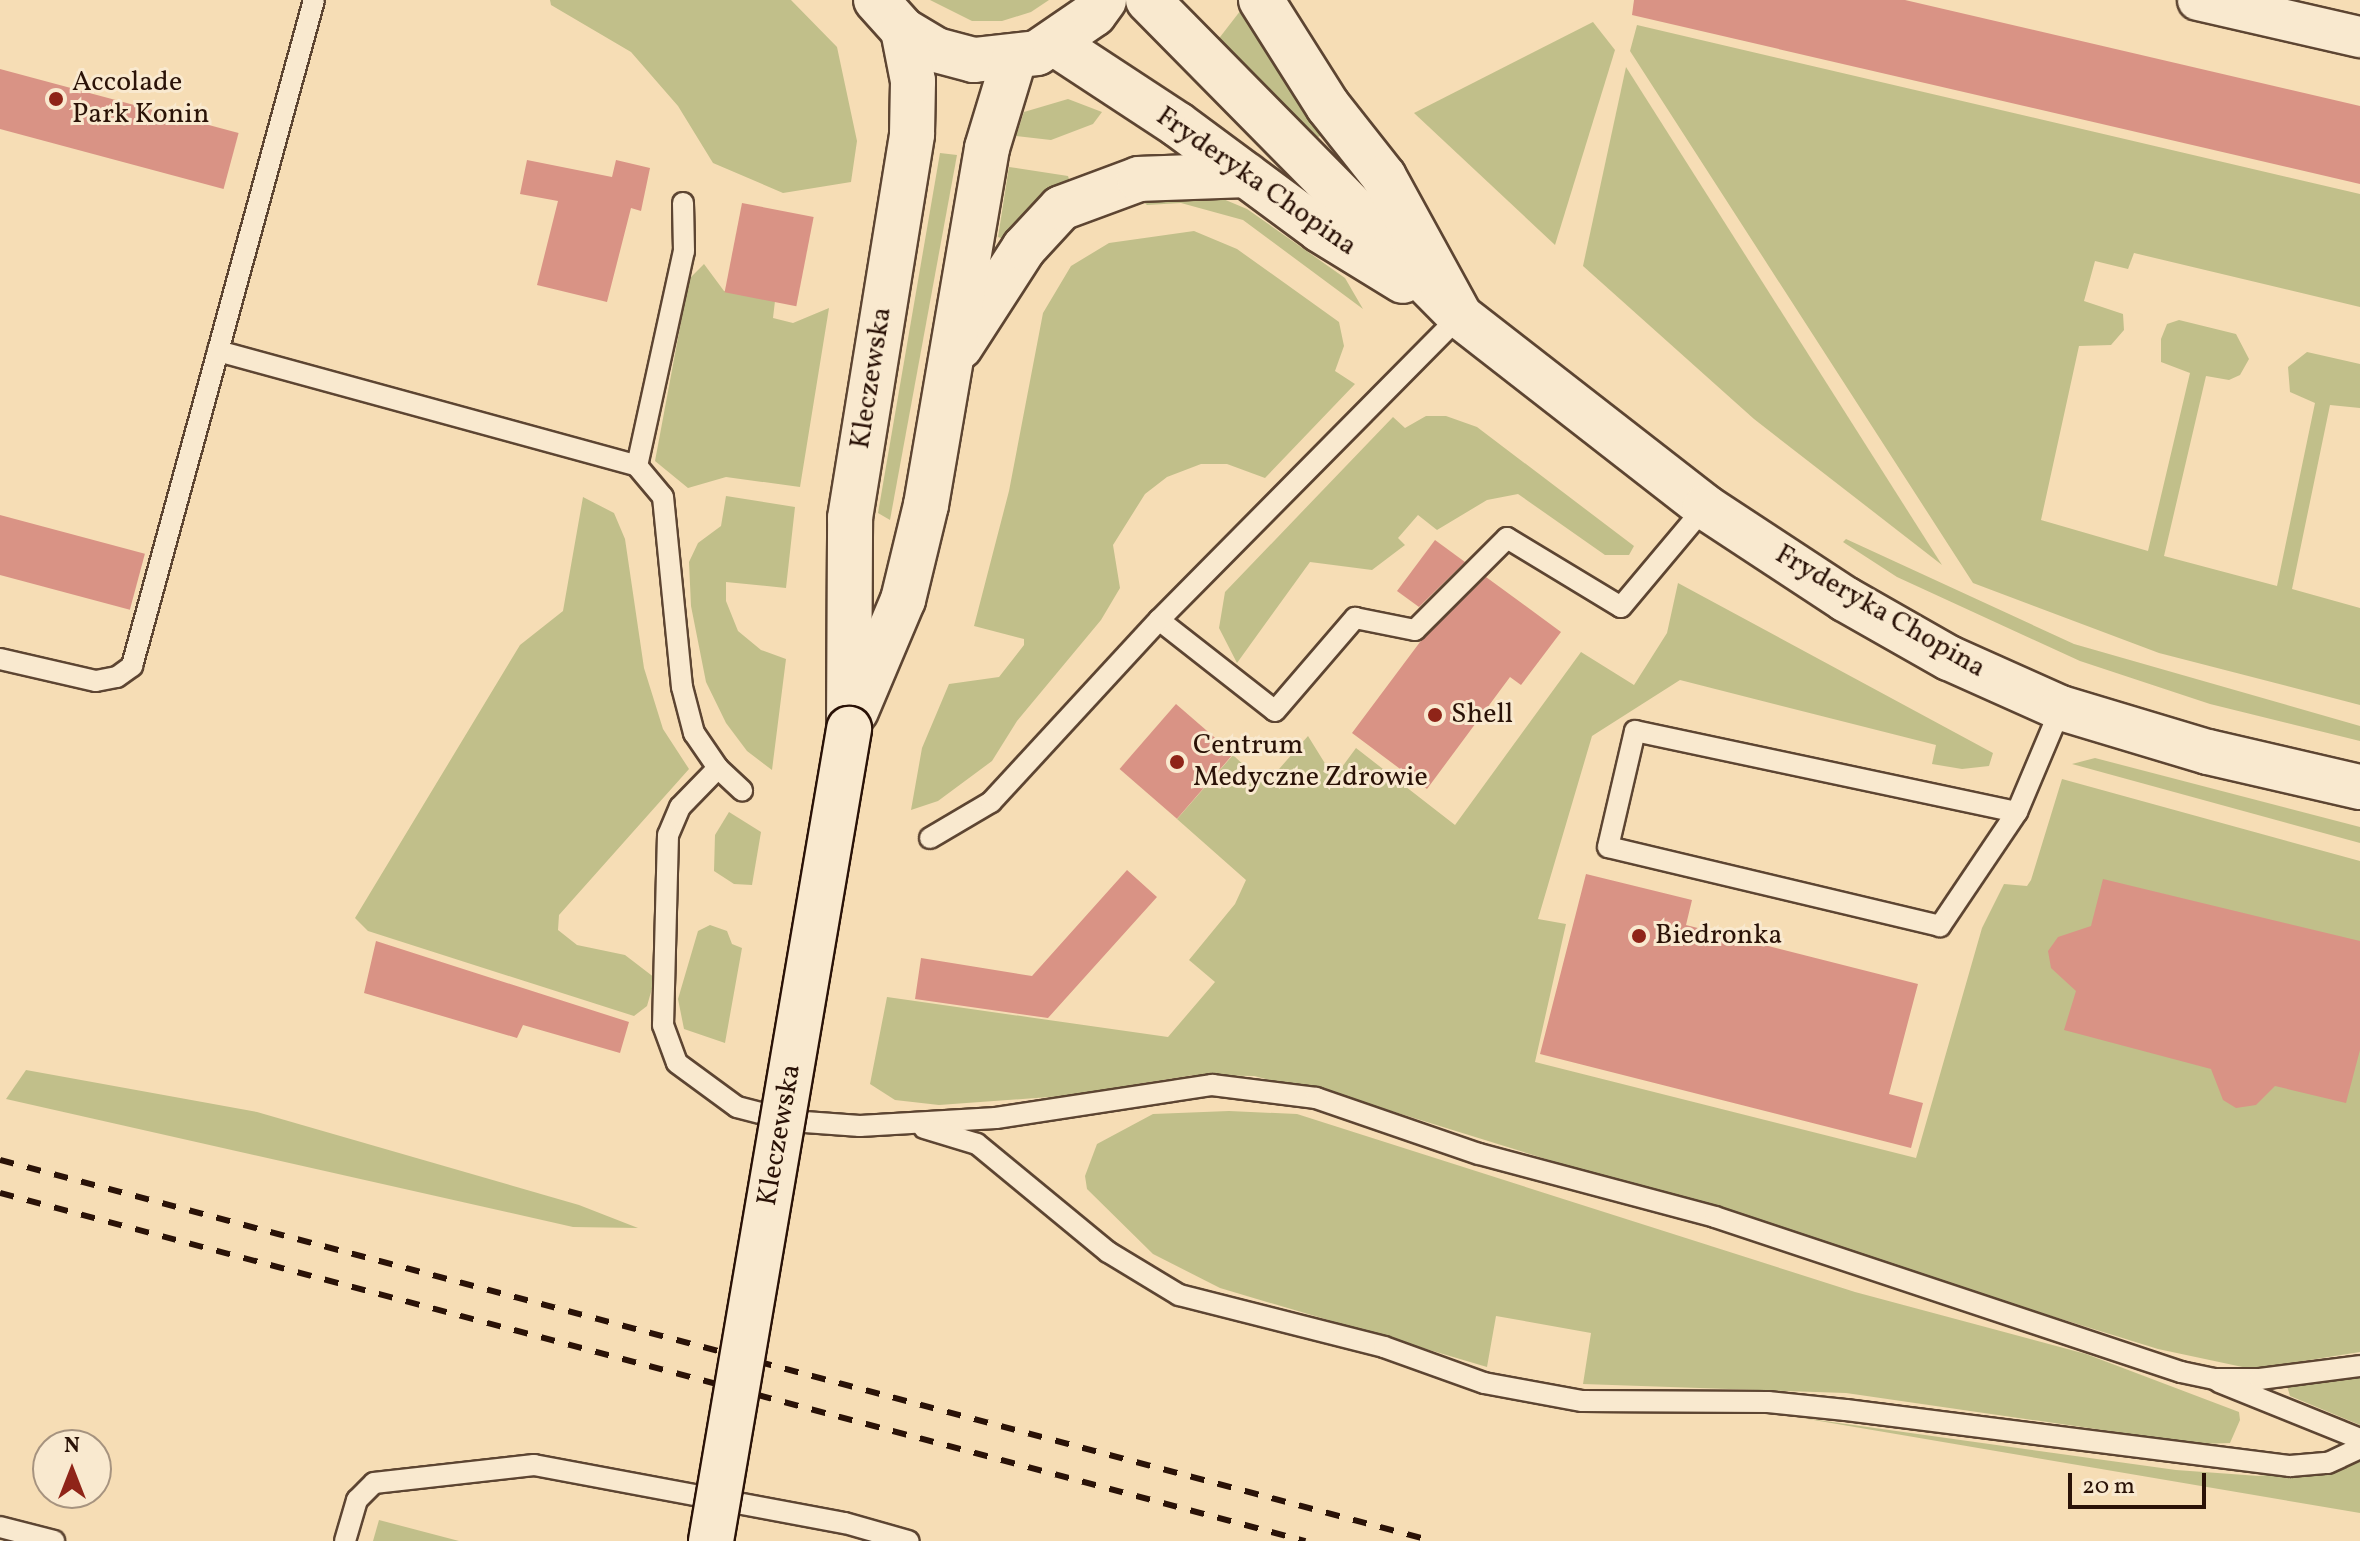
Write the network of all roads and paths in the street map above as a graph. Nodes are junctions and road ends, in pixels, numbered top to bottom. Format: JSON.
{"nodes":[{"id":1,"x":314,"y":0,"type":"edge"},
{"id":2,"x":1104,"y":0,"type":"edge"},
{"id":3,"x":1148,"y":0,"type":"edge"},
{"id":4,"x":1261,"y":0,"type":"edge"},
{"id":5,"x":2198,"y":0,"type":"edge"},
{"id":6,"x":889,"y":15,"type":"edge"},
{"id":7,"x":2360,"y":37,"type":"edge"},
{"id":8,"x":1055,"y":44,"type":"junction"},
{"id":9,"x":1014,"y":59,"type":"junction"},
{"id":10,"x":1246,"y":175,"type":"junction"},
{"id":11,"x":683,"y":203,"type":"dead end"},
{"id":12,"x":1460,"y":316,"type":"junction"},
{"id":13,"x":218,"y":351,"type":"junction"},
{"id":14,"x":952,"y":359,"type":"junction"},
{"id":15,"x":637,"y":466,"type":"junction"},
{"id":16,"x":1705,"y":507,"type":"junction"},
{"id":17,"x":1159,"y":620,"type":"junction"},
{"id":18,"x":0,"y":659,"type":"edge"},
{"id":19,"x":2061,"y":708,"type":"junction"},
{"id":20,"x":849,"y":729,"type":"junction"},
{"id":21,"x":718,"y":768,"type":"junction"},
{"id":22,"x":2360,"y":787,"type":"edge"},
{"id":23,"x":742,"y":790,"type":"dead end"},
{"id":24,"x":2017,"y":812,"type":"junction"},
{"id":25,"x":930,"y":838,"type":"dead end"},
{"id":26,"x":884,"y":1124,"type":"junction"},
{"id":27,"x":2360,"y":1366,"type":"edge"},
{"id":28,"x":2214,"y":1379,"type":"junction"},
{"id":29,"x":2360,"y":1439,"type":"edge"},
{"id":30,"x":2360,"y":1448,"type":"edge"},
{"id":31,"x":0,"y":1527,"type":"edge"},
{"id":32,"x":54,"y":1541,"type":"edge"},
{"id":33,"x":345,"y":1541,"type":"edge"},
{"id":34,"x":711,"y":1541,"type":"edge"},
{"id":35,"x":908,"y":1541,"type":"edge"}],
"edges":[{"from":1,"to":13,"type":"lane"},
{"from":2,"to":8,"type":"main road"},
{"from":3,"to":12,"type":"main road","name":"Fryderyka Chopina"},
{"from":4,"to":12,"type":"main road"},
{"from":5,"to":7,"type":"street"},
{"from":6,"to":9,"type":"main road"},
{"from":6,"to":20,"type":"main road","name":"Kleczewska"},
{"from":8,"to":9,"type":"main road"},
{"from":8,"to":10,"type":"main road","name":"Fryderyka Chopina"},
{"from":9,"to":14,"type":"main road","name":"Kleczewska"},
{"from":10,"to":12,"type":"main road","name":"Fryderyka Chopina"},
{"from":10,"to":14,"type":"main road"},
{"from":11,"to":15,"type":"lane"},
{"from":12,"to":16,"type":"main road","name":"Fryderyka Chopina"},
{"from":12,"to":17,"type":"lane"},
{"from":13,"to":15,"type":"lane"},
{"from":13,"to":18,"type":"lane"},
{"from":14,"to":20,"type":"main road","name":"Kleczewska"},
{"from":15,"to":21,"type":"lane"},
{"from":16,"to":17,"type":"lane"},
{"from":16,"to":19,"type":"main road","name":"Fryderyka Chopina"},
{"from":17,"to":25,"type":"lane"},
{"from":19,"to":22,"type":"main road","name":"Fryderyka Chopina"},
{"from":19,"to":24,"type":"lane"},
{"from":20,"to":34,"type":"main road","name":"Kleczewska","bridge":true},
{"from":21,"to":23,"type":"lane"},
{"from":21,"to":26,"type":"lane"},
{"from":24,"to":24,"type":"lane"},
{"from":26,"to":28,"type":"lane"},
{"from":26,"to":30,"type":"lane"},
{"from":27,"to":28,"type":"lane"},
{"from":28,"to":29,"type":"lane"},
{"from":31,"to":32,"type":"lane"},
{"from":33,"to":35,"type":"lane"}]}
